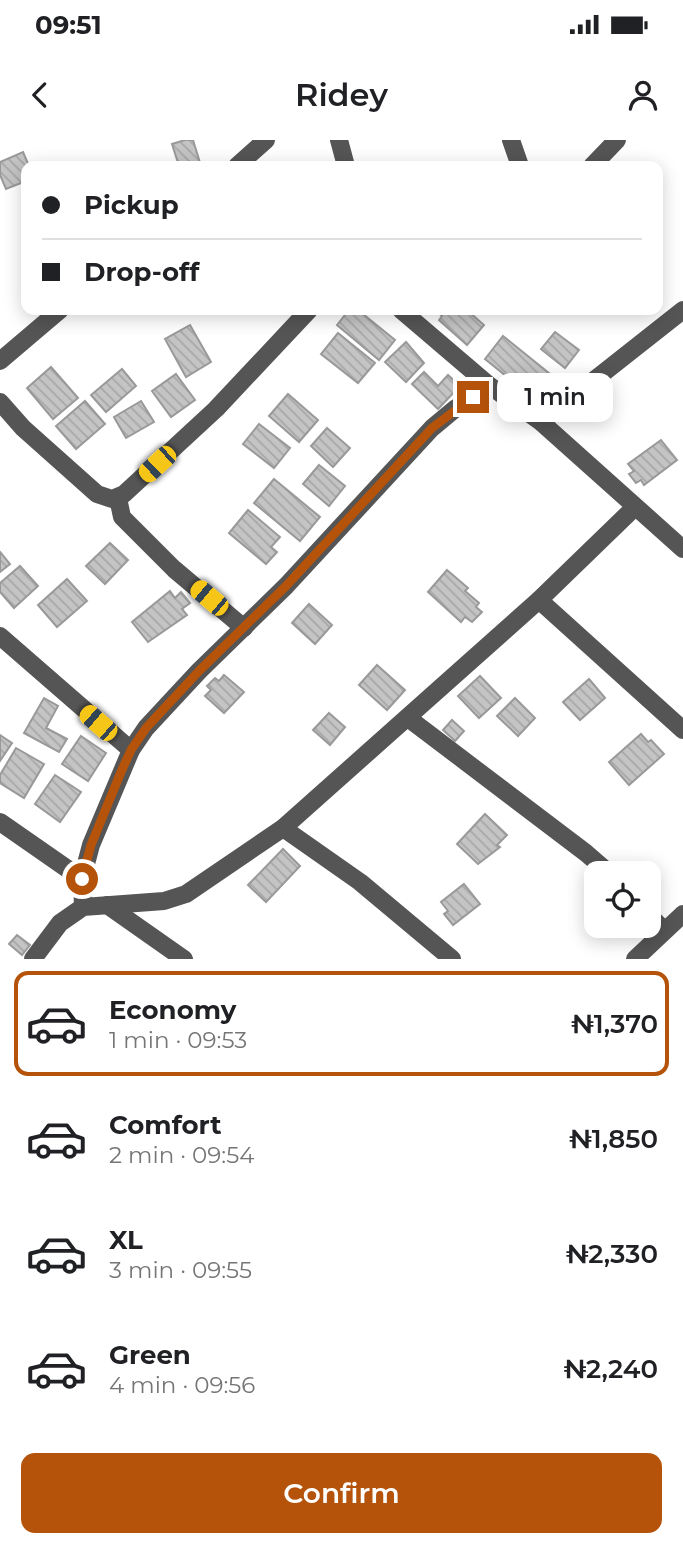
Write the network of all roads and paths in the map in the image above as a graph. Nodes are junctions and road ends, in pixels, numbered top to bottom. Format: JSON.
{"nodes":[{"id":1,"x":266,"y":140,"type":"edge"},
{"id":2,"x":339,"y":140,"type":"edge"},
{"id":3,"x":511,"y":140,"type":"edge"},
{"id":4,"x":617,"y":140,"type":"edge"},
{"id":5,"x":243,"y":161,"type":"edge"},
{"id":6,"x":345,"y":161,"type":"edge"},
{"id":7,"x":518,"y":161,"type":"edge"},
{"id":8,"x":597,"y":161,"type":"edge"},
{"id":9,"x":682,"y":314,"type":"edge"},
{"id":10,"x":54,"y":315,"type":"edge"},
{"id":11,"x":304,"y":315,"type":"edge"},
{"id":12,"x":407,"y":315,"type":"edge"},
{"id":13,"x":0,"y":361,"type":"edge"},
{"id":14,"x":490,"y":386,"type":"junction"},
{"id":15,"x":0,"y":402,"type":"edge"},
{"id":16,"x":541,"y":422,"type":"junction"},
{"id":17,"x":118,"y":498,"type":"junction"},
{"id":18,"x":635,"y":507,"type":"junction"},
{"id":19,"x":683,"y":550,"type":"edge"},
{"id":20,"x":540,"y":600,"type":"junction"},
{"id":21,"x":244,"y":628,"type":"junction"},
{"id":22,"x":0,"y":636,"type":"edge"},
{"id":23,"x":408,"y":718,"type":"junction"},
{"id":24,"x":683,"y":730,"type":"edge"},
{"id":25,"x":131,"y":750,"type":"junction"},
{"id":26,"x":0,"y":822,"type":"edge"},
{"id":27,"x":283,"y":828,"type":"junction"},
{"id":28,"x":595,"y":861,"type":"edge"},
{"id":29,"x":82,"y":879,"type":"junction"},
{"id":30,"x":107,"y":905,"type":"junction"},
{"id":31,"x":83,"y":907,"type":"junction"},
{"id":32,"x":683,"y":914,"type":"edge"},
{"id":33,"x":661,"y":927,"type":"edge"},
{"id":34,"x":664,"y":930,"type":"junction"},
{"id":35,"x":33,"y":959,"type":"edge"},
{"id":36,"x":184,"y":959,"type":"edge"},
{"id":37,"x":452,"y":959,"type":"edge"},
{"id":38,"x":635,"y":959,"type":"edge"}],
"edges":[{"from":1,"to":5,"type":"street"},
{"from":2,"to":6,"type":"street"},
{"from":3,"to":7,"type":"street"},
{"from":4,"to":8,"type":"street"},
{"from":9,"to":16,"type":"street"},
{"from":10,"to":13,"type":"street"},
{"from":11,"to":17,"type":"street"},
{"from":12,"to":14,"type":"street"},
{"from":14,"to":16,"type":"street"},
{"from":14,"to":21,"type":"street"},
{"from":15,"to":17,"type":"street"},
{"from":16,"to":18,"type":"street"},
{"from":17,"to":21,"type":"street"},
{"from":18,"to":19,"type":"street"},
{"from":18,"to":20,"type":"street"},
{"from":20,"to":23,"type":"street"},
{"from":20,"to":24,"type":"street"},
{"from":21,"to":25,"type":"street"},
{"from":22,"to":25,"type":"street"},
{"from":23,"to":27,"type":"street"},
{"from":23,"to":28,"type":"street"},
{"from":25,"to":29,"type":"street"},
{"from":26,"to":29,"type":"street"},
{"from":27,"to":30,"type":"street"},
{"from":27,"to":37,"type":"street"},
{"from":29,"to":31,"type":"street"},
{"from":30,"to":31,"type":"street"},
{"from":30,"to":36,"type":"street"},
{"from":31,"to":35,"type":"street"},
{"from":32,"to":34,"type":"street"},
{"from":33,"to":34,"type":"street"},
{"from":34,"to":38,"type":"street"}]}
